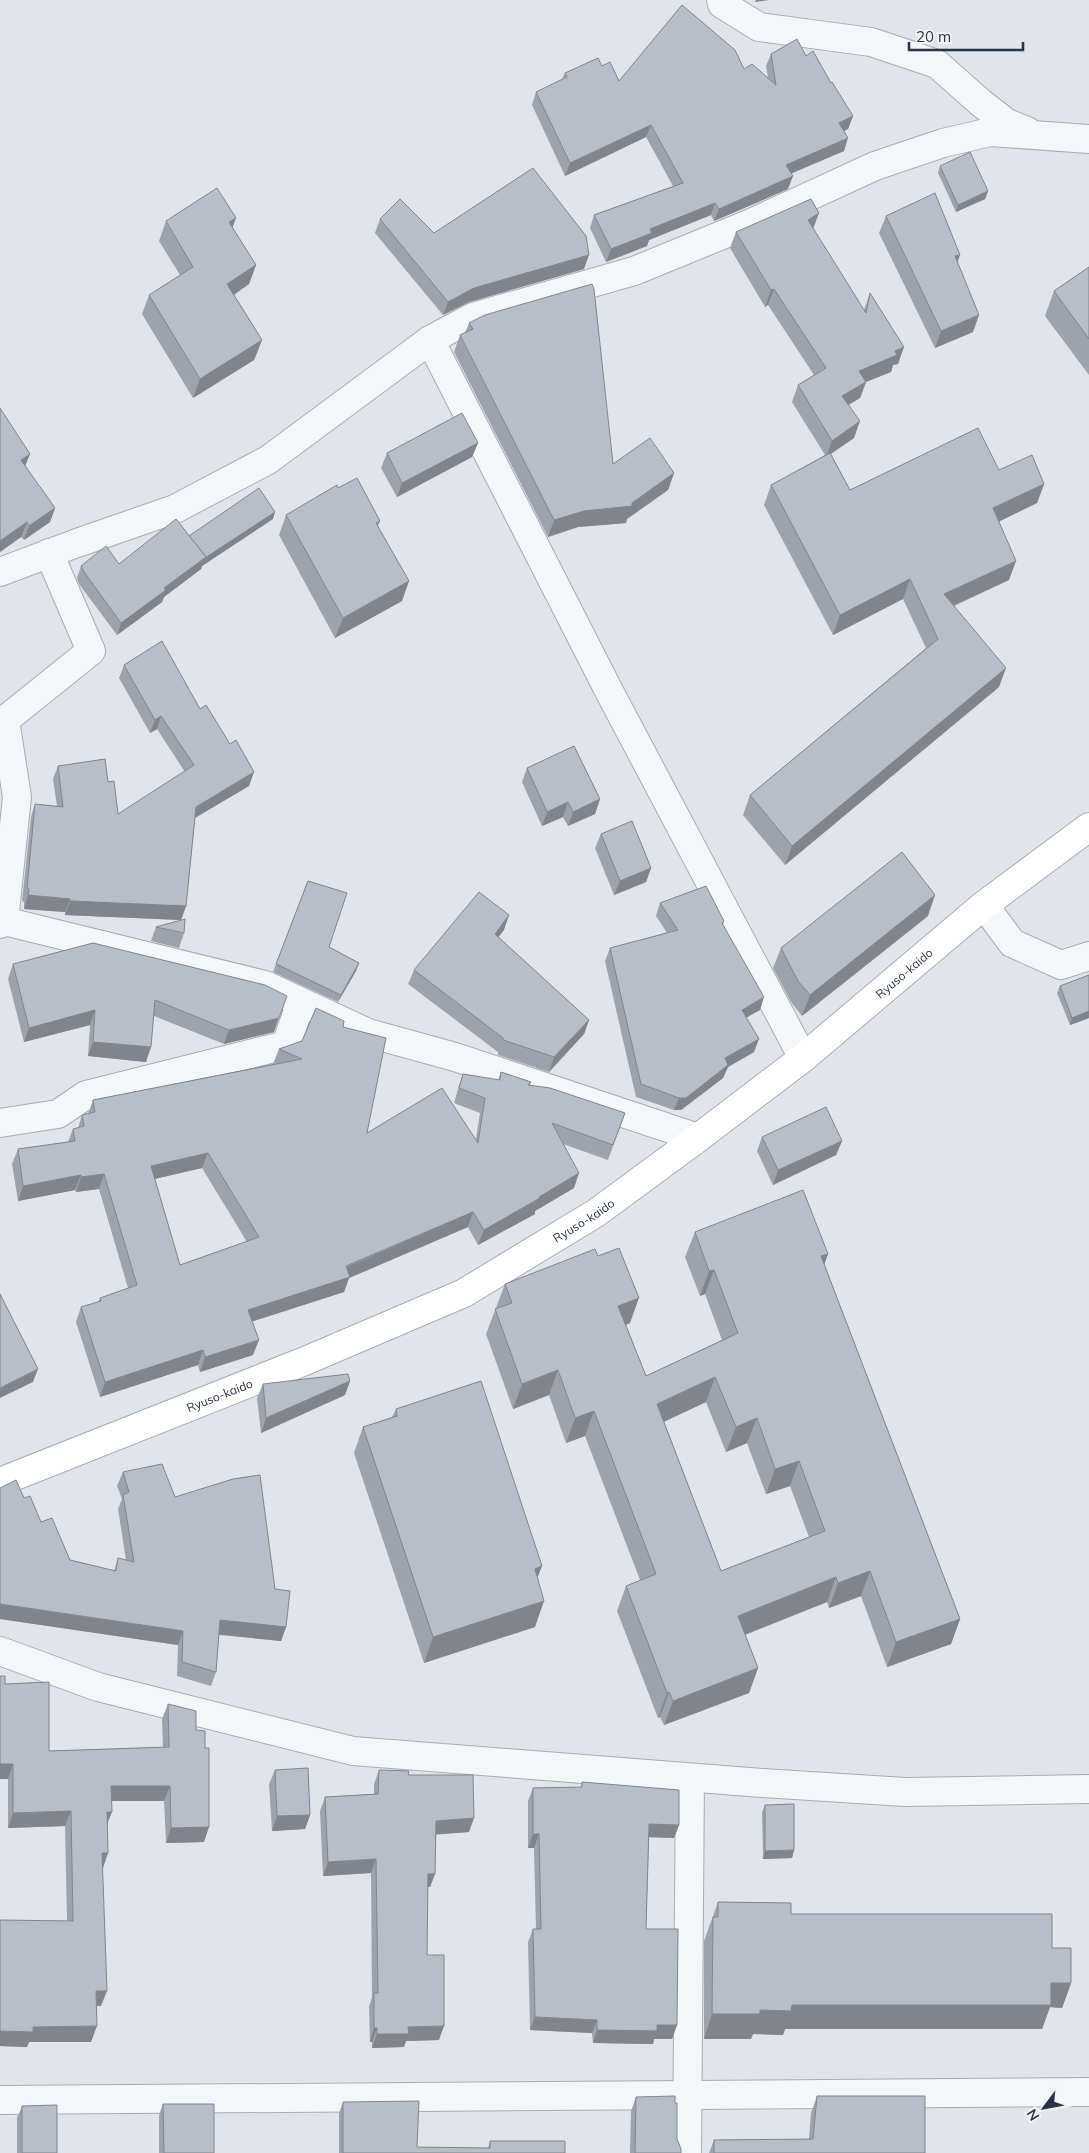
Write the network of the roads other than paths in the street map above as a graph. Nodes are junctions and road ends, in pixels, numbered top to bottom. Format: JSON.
{"nodes":[{"id":1,"x":721,"y":0,"type":"edge"},
{"id":2,"x":1039,"y":137,"type":"junction"},
{"id":3,"x":1089,"y":139,"type":"edge"},
{"id":4,"x":430,"y":340,"type":"junction"},
{"id":5,"x":49,"y":553,"type":"junction"},
{"id":6,"x":0,"y":572,"type":"edge"},
{"id":7,"x":1089,"y":827,"type":"edge"},
{"id":8,"x":984,"y":906,"type":"junction"},
{"id":9,"x":2,"y":922,"type":"edge"},
{"id":10,"x":1089,"y":956,"type":"edge"},
{"id":11,"x":301,"y":1002,"type":"junction"},
{"id":12,"x":803,"y":1058,"type":"junction"},
{"id":13,"x":0,"y":1123,"type":"edge"},
{"id":14,"x":698,"y":1138,"type":"junction"},
{"id":15,"x":0,"y":1482,"type":"edge"},
{"id":16,"x":0,"y":1651,"type":"edge"},
{"id":17,"x":690,"y":1778,"type":"junction"},
{"id":18,"x":1089,"y":1790,"type":"edge"},
{"id":19,"x":1089,"y":2092,"type":"edge"},
{"id":20,"x":687,"y":2094,"type":"junction"},
{"id":21,"x":0,"y":2100,"type":"edge"},
{"id":22,"x":687,"y":2153,"type":"edge"}],
"edges":[{"from":1,"to":2,"type":"street"},
{"from":2,"to":3,"type":"street"},
{"from":2,"to":4,"type":"street"},
{"from":4,"to":5,"type":"street"},
{"from":4,"to":12,"type":"street"},
{"from":5,"to":6,"type":"street"},
{"from":5,"to":9,"type":"street"},
{"from":7,"to":8,"type":"main road","name":"Ryuso-kaido"},
{"from":8,"to":10,"type":"street"},
{"from":8,"to":12,"type":"main road","name":"Ryuso-kaido"},
{"from":9,"to":11,"type":"street"},
{"from":11,"to":13,"type":"street"},
{"from":11,"to":14,"type":"street"},
{"from":12,"to":14,"type":"main road","name":"Ryuso-kaido"},
{"from":14,"to":15,"type":"main road","name":"Ryuso-kaido"},
{"from":16,"to":17,"type":"street"},
{"from":17,"to":18,"type":"street"},
{"from":17,"to":20,"type":"street"},
{"from":19,"to":20,"type":"street"},
{"from":20,"to":21,"type":"street"},
{"from":20,"to":22,"type":"street"}]}
